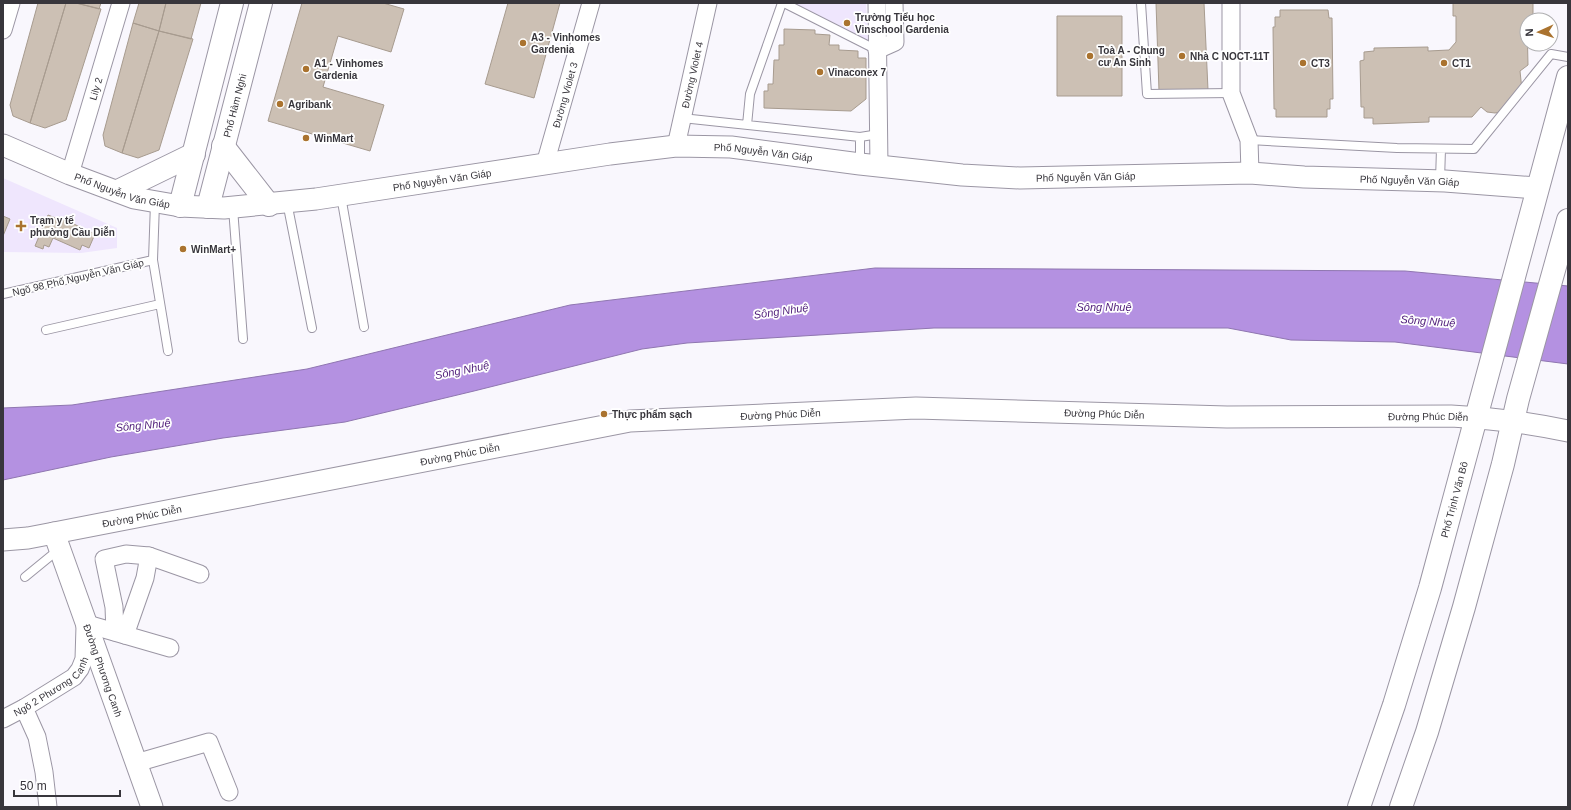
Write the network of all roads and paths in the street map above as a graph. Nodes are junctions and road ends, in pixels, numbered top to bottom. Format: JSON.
{"nodes":[{"id":1,"x":11,"y":3,"type":"edge"},
{"id":2,"x":121,"y":3,"type":"edge"},
{"id":3,"x":232,"y":3,"type":"edge"},
{"id":4,"x":261,"y":3,"type":"edge"},
{"id":5,"x":591,"y":3,"type":"edge"},
{"id":6,"x":708,"y":3,"type":"edge"},
{"id":7,"x":783,"y":3,"type":"edge"},
{"id":8,"x":877,"y":3,"type":"edge"},
{"id":9,"x":894,"y":3,"type":"edge"},
{"id":10,"x":1141,"y":3,"type":"edge"},
{"id":11,"x":1231,"y":3,"type":"edge"},
{"id":12,"x":3,"y":30,"type":"edge"},
{"id":13,"x":877,"y":50,"type":"junction"},
{"id":14,"x":1568,"y":57,"type":"edge"},
{"id":15,"x":1568,"y":77,"type":"edge"},
{"id":16,"x":1231,"y":93,"type":"junction"},
{"id":17,"x":682,"y":118,"type":"junction"},
{"id":18,"x":747,"y":125,"type":"junction"},
{"id":19,"x":879,"y":134,"type":"junction"},
{"id":20,"x":860,"y":137,"type":"junction"},
{"id":21,"x":1249,"y":140,"type":"junction"},
{"id":22,"x":3,"y":144,"type":"edge"},
{"id":23,"x":223,"y":146,"type":"junction"},
{"id":24,"x":676,"y":146,"type":"junction"},
{"id":25,"x":1441,"y":149,"type":"junction"},
{"id":26,"x":194,"y":154,"type":"junction"},
{"id":27,"x":545,"y":164,"type":"junction"},
{"id":28,"x":870,"y":166,"type":"junction"},
{"id":29,"x":1250,"y":173,"type":"junction"},
{"id":30,"x":70,"y":174,"type":"junction"},
{"id":31,"x":1440,"y":181,"type":"junction"},
{"id":32,"x":1538,"y":188,"type":"junction"},
{"id":33,"x":118,"y":191,"type":"junction"},
{"id":34,"x":340,"y":195,"type":"junction"},
{"id":35,"x":155,"y":202,"type":"junction"},
{"id":36,"x":278,"y":204,"type":"junction"},
{"id":37,"x":180,"y":206,"type":"junction"},
{"id":38,"x":208,"y":207,"type":"junction"},
{"id":39,"x":233,"y":208,"type":"junction"},
{"id":40,"x":1568,"y":220,"type":"edge"},
{"id":41,"x":153,"y":260,"type":"junction"},
{"id":42,"x":3,"y":294,"type":"edge"},
{"id":43,"x":160,"y":304,"type":"junction"},
{"id":44,"x":364,"y":327,"type":"dead end"},
{"id":45,"x":312,"y":328,"type":"dead end"},
{"id":46,"x":46,"y":330,"type":"dead end"},
{"id":47,"x":244,"y":339,"type":"dead end"},
{"id":48,"x":168,"y":351,"type":"dead end"},
{"id":49,"x":1475,"y":418,"type":"junction"},
{"id":50,"x":1512,"y":422,"type":"junction"},
{"id":51,"x":1568,"y":431,"type":"edge"},
{"id":52,"x":3,"y":540,"type":"edge"},
{"id":53,"x":57,"y":541,"type":"junction"},
{"id":54,"x":149,"y":556,"type":"junction"},
{"id":55,"x":200,"y":574,"type":"dead end"},
{"id":56,"x":25,"y":577,"type":"dead end"},
{"id":57,"x":86,"y":622,"type":"junction"},
{"id":58,"x":120,"y":633,"type":"junction"},
{"id":59,"x":170,"y":648,"type":"dead end"},
{"id":60,"x":24,"y":708,"type":"junction"},
{"id":61,"x":3,"y":719,"type":"edge"},
{"id":62,"x":136,"y":764,"type":"junction"},
{"id":63,"x":229,"y":792,"type":"dead end"},
{"id":64,"x":48,"y":807,"type":"edge"},
{"id":65,"x":152,"y":807,"type":"edge"},
{"id":66,"x":1359,"y":807,"type":"edge"},
{"id":67,"x":1400,"y":807,"type":"edge"}],
"edges":[{"from":1,"to":12,"type":"street"},
{"from":2,"to":30,"type":"street","name":"Lily 2"},
{"from":3,"to":26,"type":"main road"},
{"from":4,"to":23,"type":"main road","name":"Phố Hàm Nghi"},
{"from":5,"to":27,"type":"street","name":"Đường Violet 3"},
{"from":6,"to":17,"type":"street","name":"Đường Violet 4"},
{"from":7,"to":13,"type":"lane"},
{"from":7,"to":18,"type":"lane"},
{"from":8,"to":13,"type":"street"},
{"from":9,"to":13,"type":"street"},
{"from":10,"to":16,"type":"lane"},
{"from":11,"to":16,"type":"street"},
{"from":13,"to":19,"type":"street"},
{"from":14,"to":25,"type":"lane"},
{"from":15,"to":32,"type":"main road","name":"Phố Trịnh Văn Bô"},
{"from":16,"to":21,"type":"street"},
{"from":17,"to":18,"type":"lane"},
{"from":17,"to":24,"type":"street","name":"Đường Violet 4"},
{"from":18,"to":20,"type":"lane"},
{"from":19,"to":20,"type":"lane"},
{"from":19,"to":28,"type":"street"},
{"from":20,"to":28,"type":"lane"},
{"from":21,"to":25,"type":"lane"},
{"from":21,"to":29,"type":"street"},
{"from":22,"to":30,"type":"street","name":"Phố Nguyễn Văn Giáp"},
{"from":23,"to":36,"type":"main road"},
{"from":23,"to":38,"type":"main road","name":"Phố Hàm Nghi"},
{"from":24,"to":27,"type":"street","name":"Phố Nguyễn Văn Giáp"},
{"from":24,"to":28,"type":"street","name":"Phố Nguyễn Văn Giáp"},
{"from":25,"to":31,"type":"lane"},
{"from":26,"to":33,"type":"main road"},
{"from":26,"to":37,"type":"main road"},
{"from":27,"to":34,"type":"street","name":"Phố Nguyễn Văn Giáp"},
{"from":28,"to":29,"type":"street","name":"Phố Nguyễn Văn Giáp"},
{"from":29,"to":31,"type":"street","name":"Phố Nguyễn Văn Giáp"},
{"from":30,"to":33,"type":"street","name":"Phố Nguyễn Văn Giáp"},
{"from":31,"to":32,"type":"street","name":"Phố Nguyễn Văn Giáp"},
{"from":32,"to":49,"type":"main road","name":"Phố Trịnh Văn Bô"},
{"from":33,"to":35,"type":"street","name":"Phố Nguyễn Văn Giáp"},
{"from":34,"to":36,"type":"street","name":"Phố Nguyễn Văn Giáp"},
{"from":34,"to":44,"type":"lane"},
{"from":35,"to":37,"type":"street","name":"Phố Nguyễn Văn Giáp"},
{"from":35,"to":41,"type":"lane"},
{"from":36,"to":39,"type":"street","name":"Phố Nguyễn Văn Giáp"},
{"from":36,"to":45,"type":"lane"},
{"from":37,"to":38,"type":"street","name":"Phố Nguyễn Văn Giáp"},
{"from":38,"to":39,"type":"street","name":"Phố Nguyễn Văn Giáp"},
{"from":39,"to":47,"type":"lane"},
{"from":40,"to":50,"type":"main road"},
{"from":41,"to":42,"type":"lane","name":"Ngõ 98 Phố Nguyễn Văn Giáp"},
{"from":41,"to":43,"type":"lane"},
{"from":43,"to":46,"type":"lane"},
{"from":43,"to":48,"type":"lane"},
{"from":49,"to":50,"type":"street","name":"Đường Phúc Diễn"},
{"from":49,"to":53,"type":"street","name":"Đường Phúc Diễn"},
{"from":49,"to":66,"type":"main road","name":"Phố Trịnh Văn Bô"},
{"from":50,"to":51,"type":"street","name":"Đường Phúc Diễn"},
{"from":50,"to":67,"type":"main road"},
{"from":52,"to":53,"type":"street","name":"Đường Phúc Diễn"},
{"from":53,"to":56,"type":"lane"},
{"from":53,"to":57,"type":"street","name":"Đường Phương Canh"},
{"from":54,"to":55,"type":"street"},
{"from":54,"to":58,"type":"street"},
{"from":54,"to":58,"type":"street"},
{"from":57,"to":58,"type":"street"},
{"from":57,"to":60,"type":"street","name":"Ngõ 2 Phương Canh"},
{"from":57,"to":62,"type":"street","name":"Đường Phương Canh"},
{"from":58,"to":59,"type":"street"},
{"from":60,"to":61,"type":"street","name":"Ngõ 2 Phương Canh"},
{"from":60,"to":64,"type":"street"},
{"from":62,"to":63,"type":"street"},
{"from":62,"to":65,"type":"street","name":"Đường Phương Canh"}]}
